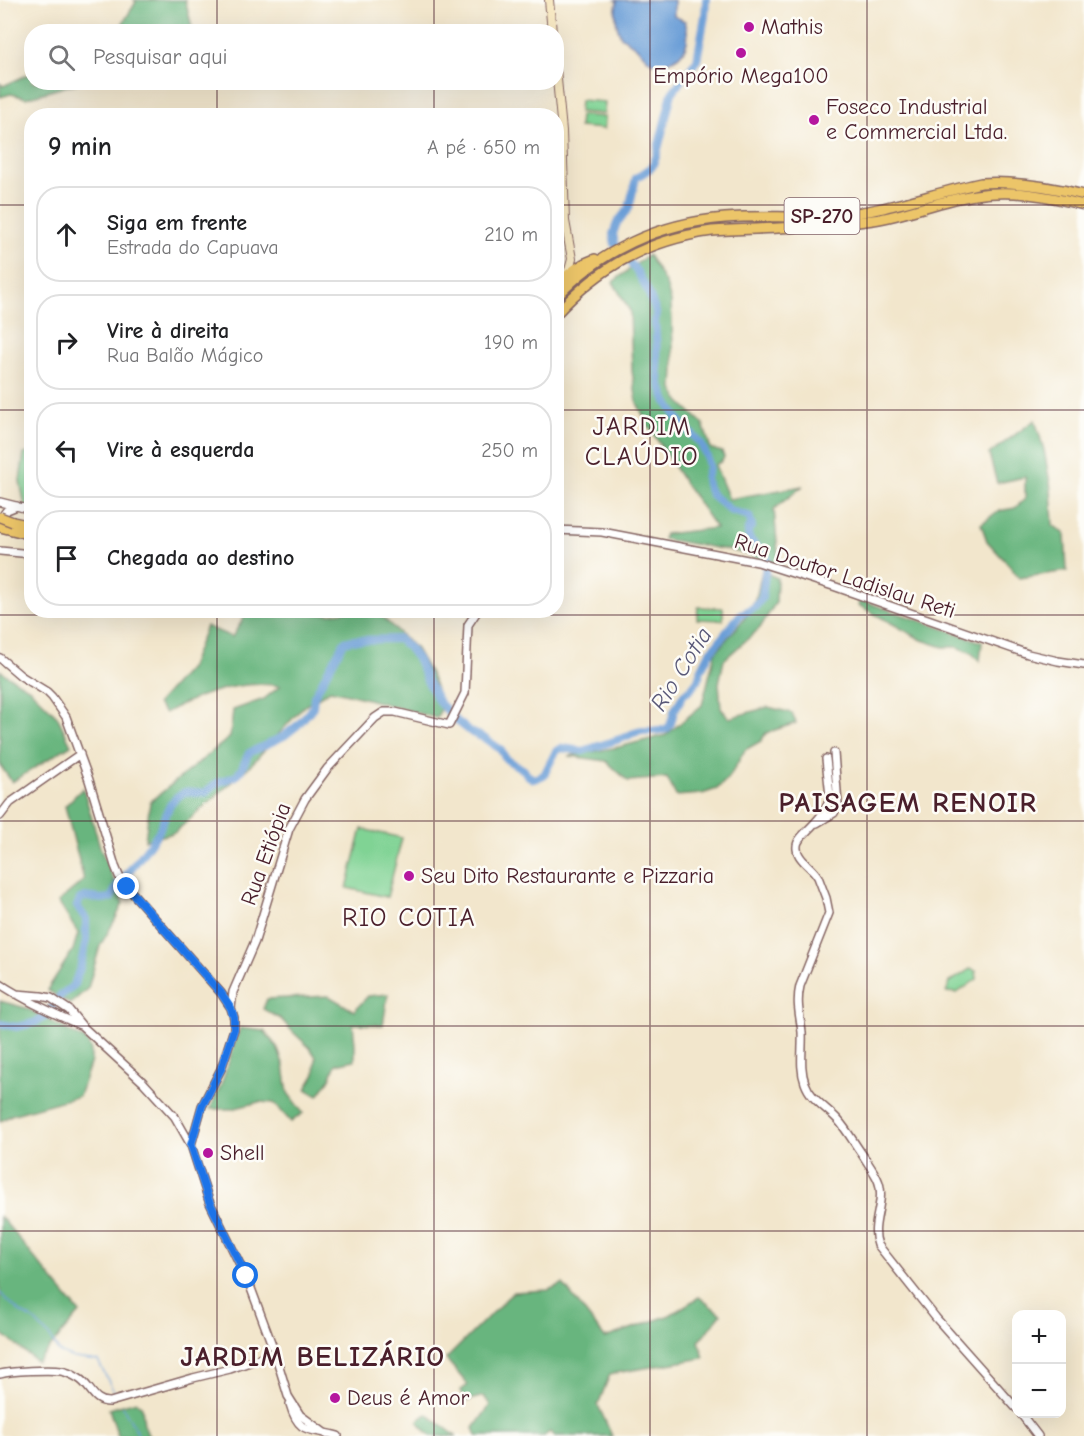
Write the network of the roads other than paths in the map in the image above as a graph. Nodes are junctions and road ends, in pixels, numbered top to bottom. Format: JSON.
{"nodes":[{"id":1,"x":549,"y":0,"type":"edge"},
{"id":2,"x":551,"y":24,"type":"edge"},
{"id":3,"x":558,"y":90,"type":"edge"},
{"id":4,"x":560,"y":108,"type":"edge"},
{"id":5,"x":564,"y":187,"type":"edge"},
{"id":6,"x":1084,"y":195,"type":"edge"},
{"id":7,"x":1084,"y":205,"type":"edge"},
{"id":8,"x":571,"y":250,"type":"junction"},
{"id":9,"x":609,"y":255,"type":"junction"},
{"id":10,"x":588,"y":261,"type":"junction"},
{"id":11,"x":564,"y":278,"type":"joint"},
{"id":12,"x":564,"y":290,"type":"edge"},
{"id":13,"x":564,"y":306,"type":"edge"},
{"id":14,"x":11,"y":495,"type":"dead end"},
{"id":15,"x":2,"y":502,"type":"edge"},
{"id":16,"x":17,"y":506,"type":"junction"},
{"id":17,"x":24,"y":508,"type":"edge"},
{"id":18,"x":1,"y":517,"type":"edge"},
{"id":19,"x":12,"y":526,"type":"junction"},
{"id":20,"x":24,"y":526,"type":"edge"},
{"id":21,"x":0,"y":527,"type":"edge"},
{"id":22,"x":564,"y":530,"type":"edge"},
{"id":23,"x":24,"y":531,"type":"edge"},
{"id":24,"x":1,"y":550,"type":"edge"},
{"id":25,"x":24,"y":553,"type":"edge"},
{"id":26,"x":473,"y":618,"type":"edge"},
{"id":27,"x":0,"y":658,"type":"edge"},
{"id":28,"x":1084,"y":664,"type":"edge"},
{"id":29,"x":834,"y":753,"type":"dead end"},
{"id":30,"x":80,"y":754,"type":"junction"},
{"id":31,"x":826,"y":759,"type":"dead end"},
{"id":32,"x":0,"y":816,"type":"edge"},
{"id":33,"x":814,"y":824,"type":"junction"},
{"id":34,"x":0,"y":984,"type":"edge"},
{"id":35,"x":233,"y":992,"type":"junction"},
{"id":36,"x":221,"y":993,"type":"junction"},
{"id":37,"x":16,"y":994,"type":"junction"},
{"id":38,"x":231,"y":1008,"type":"junction"},
{"id":39,"x":82,"y":1026,"type":"junction"},
{"id":40,"x":191,"y":1145,"type":"junction"},
{"id":41,"x":275,"y":1353,"type":"junction"},
{"id":42,"x":0,"y":1374,"type":"edge"},
{"id":43,"x":288,"y":1396,"type":"junction"},
{"id":44,"x":1012,"y":1402,"type":"edge"},
{"id":45,"x":1025,"y":1418,"type":"edge"},
{"id":46,"x":308,"y":1420,"type":"junction"},
{"id":47,"x":297,"y":1422,"type":"junction"},
{"id":48,"x":308,"y":1433,"type":"edge"},
{"id":49,"x":326,"y":1434,"type":"junction"},
{"id":50,"x":338,"y":1436,"type":"edge"},
{"id":51,"x":1038,"y":1436,"type":"edge"}],
"edges":[{"from":1,"to":2,"type":"main road"},
{"from":3,"to":4,"type":"main road"},
{"from":5,"to":8,"type":"main road"},
{"from":6,"to":9,"type":"highway","number":"SP-270"},
{"from":7,"to":13,"type":"highway","number":"SP-270"},
{"from":8,"to":10,"type":"main road"},
{"from":8,"to":11,"type":"main road"},
{"from":9,"to":10,"type":"highway"},
{"from":9,"to":12,"type":"highway","number":"SP-270"},
{"from":10,"to":11,"type":"highway"},
{"from":14,"to":15,"type":"street"},
{"from":15,"to":16,"type":"street"},
{"from":15,"to":18,"type":"street"},
{"from":16,"to":17,"type":"street"},
{"from":16,"to":18,"type":"street"},
{"from":18,"to":19,"type":"highway","bridge":true},
{"from":19,"to":20,"type":"highway"},
{"from":19,"to":21,"type":"highway"},
{"from":19,"to":23,"type":"highway"},
{"from":22,"to":28,"type":"street","name":"Rua Doutor Ladislau Reti"},
{"from":24,"to":25,"type":"street"},
{"from":26,"to":35,"type":"street","name":"Rua Etiópia"},
{"from":27,"to":30,"type":"street"},
{"from":29,"to":33,"type":"street"},
{"from":30,"to":32,"type":"street"},
{"from":30,"to":36,"type":"street"},
{"from":31,"to":33,"type":"street"},
{"from":33,"to":44,"type":"street"},
{"from":34,"to":37,"type":"street"},
{"from":35,"to":36,"type":"street"},
{"from":35,"to":38,"type":"street","name":"Rua Etiópia"},
{"from":36,"to":38,"type":"street"},
{"from":37,"to":39,"type":"street"},
{"from":37,"to":39,"type":"street"},
{"from":38,"to":40,"type":"street"},
{"from":39,"to":40,"type":"street"},
{"from":40,"to":41,"type":"street"},
{"from":41,"to":42,"type":"street"},
{"from":41,"to":43,"type":"street"},
{"from":43,"to":46,"type":"street"},
{"from":43,"to":47,"type":"street"},
{"from":45,"to":51,"type":"street"},
{"from":46,"to":47,"type":"street"},
{"from":46,"to":48,"type":"street"},
{"from":46,"to":49,"type":"street"},
{"from":47,"to":48,"type":"street"},
{"from":48,"to":49,"type":"street"},
{"from":49,"to":50,"type":"street"}]}
